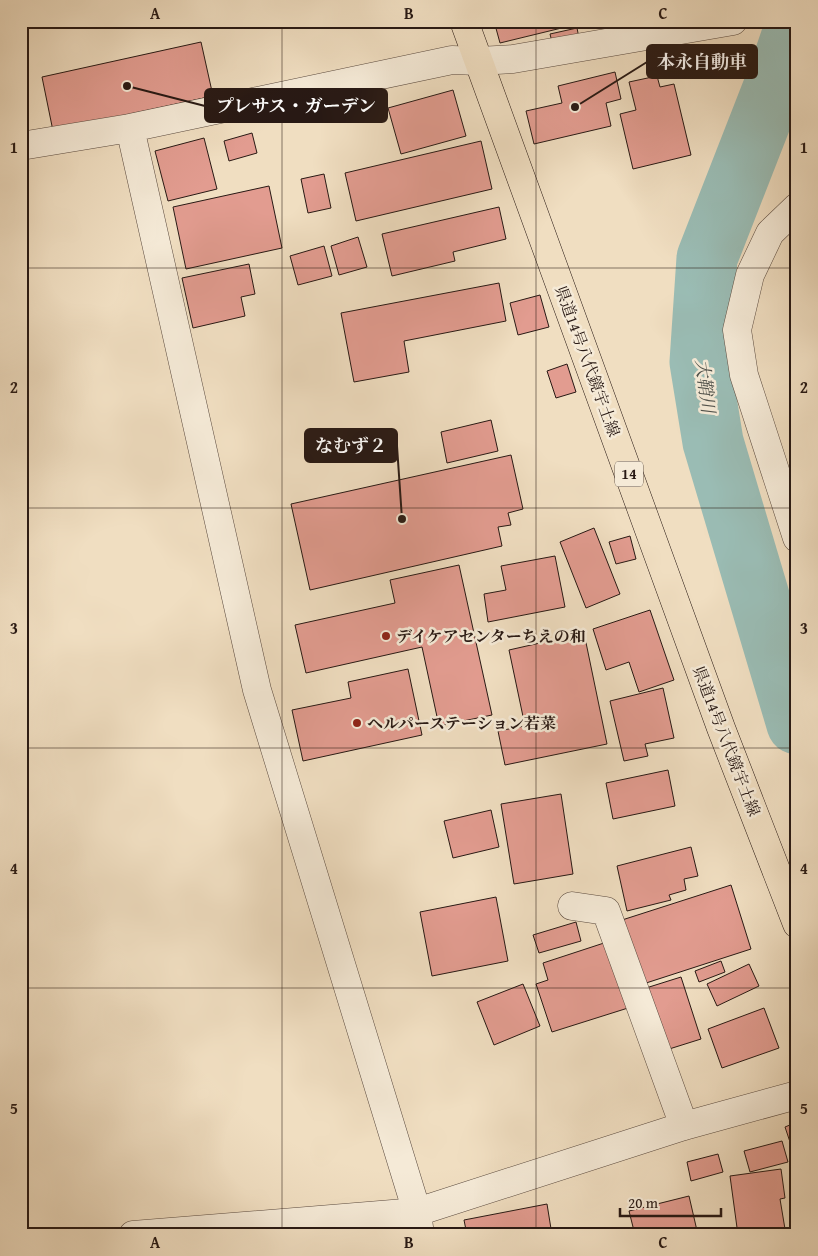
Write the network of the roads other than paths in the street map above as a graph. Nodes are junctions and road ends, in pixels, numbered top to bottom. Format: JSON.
{"nodes":[{"id":1,"x":464,"y":21,"type":"edge"},
{"id":2,"x":731,"y":22,"type":"edge"},
{"id":3,"x":479,"y":61,"type":"junction"},
{"id":4,"x":130,"y":128,"type":"junction"},
{"id":5,"x":21,"y":146,"type":"edge"},
{"id":6,"x":797,"y":207,"type":"edge"},
{"id":7,"x":797,"y":538,"type":"edge"},
{"id":8,"x":572,"y":906,"type":"dead end"},
{"id":9,"x":797,"y":924,"type":"edge"},
{"id":10,"x":797,"y":1095,"type":"edge"},
{"id":11,"x":684,"y":1126,"type":"junction"},
{"id":12,"x":419,"y":1223,"type":"edge"},
{"id":13,"x":133,"y":1235,"type":"edge"}],
"edges":[{"from":1,"to":3,"type":"main road","name":"県道14号八代鏡宇土線","number":"14"},
{"from":2,"to":3,"type":"street"},
{"from":3,"to":4,"type":"street"},
{"from":3,"to":9,"type":"main road","name":"県道14号八代鏡宇土線","number":"14"},
{"from":4,"to":5,"type":"street"},
{"from":4,"to":12,"type":"street"},
{"from":6,"to":7,"type":"street"},
{"from":8,"to":11,"type":"street"},
{"from":10,"to":11,"type":"street"},
{"from":11,"to":12,"type":"street"},
{"from":12,"to":13,"type":"street"}]}
